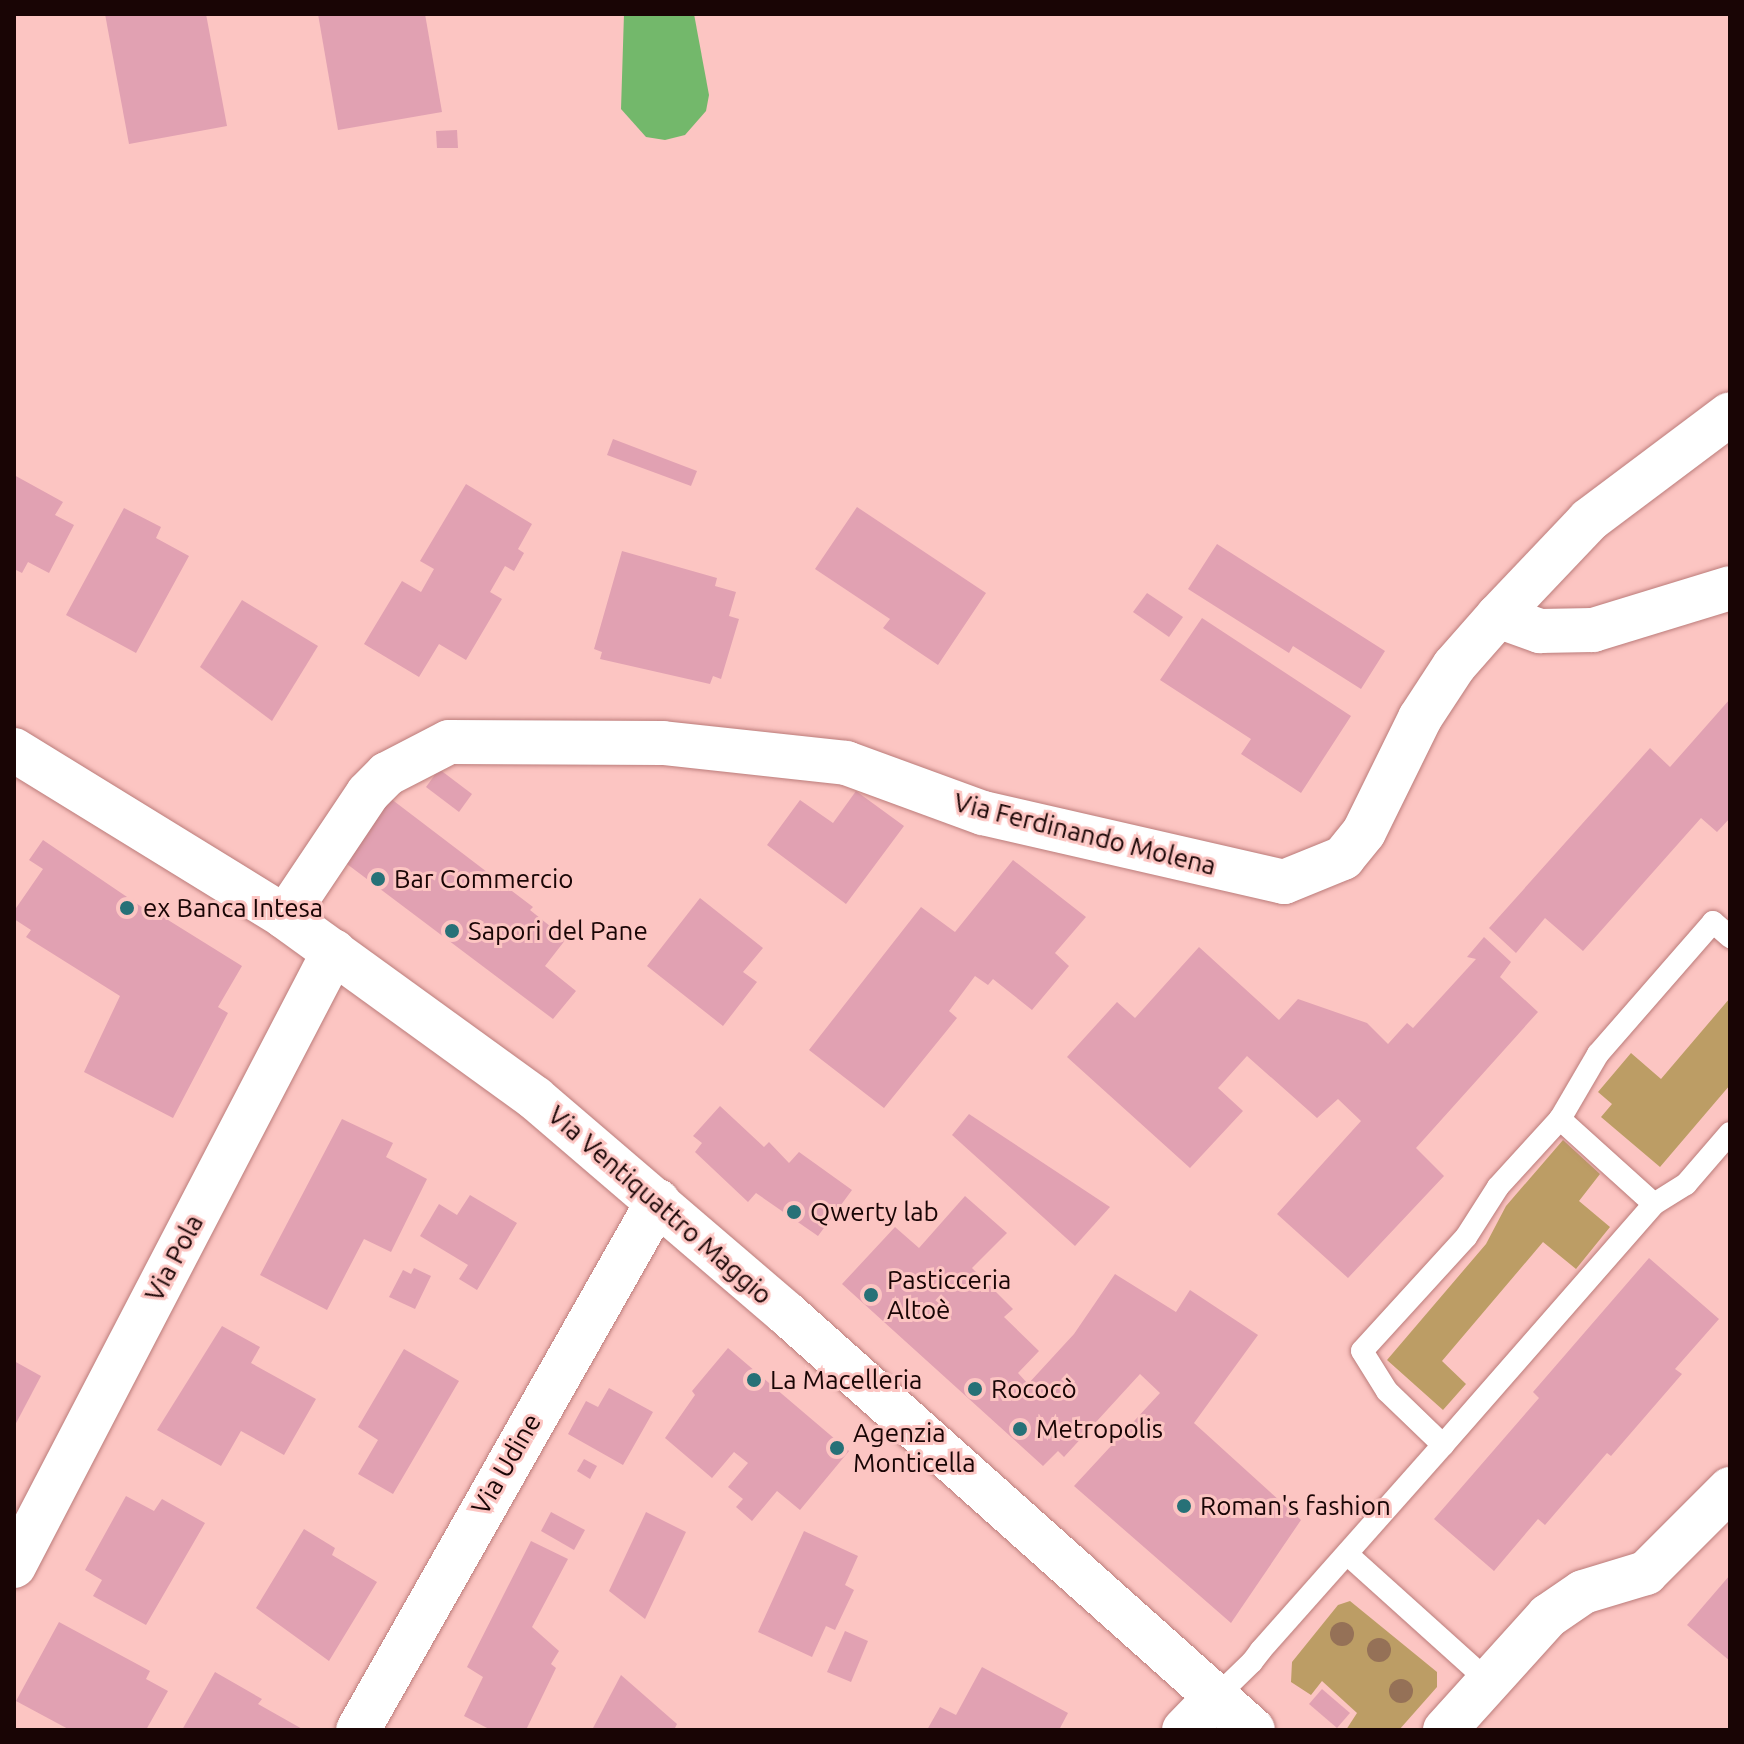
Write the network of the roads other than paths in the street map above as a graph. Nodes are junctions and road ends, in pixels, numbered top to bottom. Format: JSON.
{"nodes":[{"id":1,"x":1730,"y":414,"type":"edge"},
{"id":2,"x":1730,"y":588,"type":"edge"},
{"id":3,"x":1498,"y":616,"type":"junction"},
{"id":4,"x":14,"y":750,"type":"edge"},
{"id":5,"x":285,"y":917,"type":"junction"},
{"id":6,"x":1730,"y":937,"type":"edge"},
{"id":7,"x":334,"y":951,"type":"junction"},
{"id":8,"x":1560,"y":1119,"type":"junction"},
{"id":9,"x":1730,"y":1133,"type":"edge"},
{"id":10,"x":658,"y":1201,"type":"junction"},
{"id":11,"x":1654,"y":1204,"type":"junction"},
{"id":12,"x":1443,"y":1445,"type":"junction"},
{"id":13,"x":1730,"y":1489,"type":"edge"},
{"id":14,"x":1347,"y":1554,"type":"junction"},
{"id":15,"x":14,"y":1566,"type":"edge"},
{"id":16,"x":1489,"y":1682,"type":"junction"},
{"id":17,"x":1216,"y":1697,"type":"junction"},
{"id":18,"x":358,"y":1730,"type":"edge"},
{"id":19,"x":1184,"y":1730,"type":"edge"},
{"id":20,"x":1253,"y":1730,"type":"edge"},
{"id":21,"x":1445,"y":1730,"type":"edge"}],
"edges":[{"from":1,"to":3,"type":"street","name":"Via Ferdinando Molena"},
{"from":2,"to":3,"type":"street"},
{"from":3,"to":5,"type":"street","name":"Via Ferdinando Molena"},
{"from":4,"to":5,"type":"street","name":"Via Ventiquattro Maggio"},
{"from":5,"to":7,"type":"street","name":"Via Ventiquattro Maggio"},
{"from":6,"to":8,"type":"lane"},
{"from":7,"to":10,"type":"street","name":"Via Ventiquattro Maggio"},
{"from":7,"to":15,"type":"street","name":"Via Pola"},
{"from":8,"to":11,"type":"lane"},
{"from":8,"to":12,"type":"lane"},
{"from":9,"to":11,"type":"lane"},
{"from":10,"to":17,"type":"street","name":"Via Ventiquattro Maggio"},
{"from":10,"to":18,"type":"street","name":"Via Udine"},
{"from":11,"to":12,"type":"lane"},
{"from":12,"to":14,"type":"lane"},
{"from":13,"to":16,"type":"street"},
{"from":14,"to":16,"type":"lane"},
{"from":14,"to":17,"type":"lane"},
{"from":16,"to":21,"type":"street"},
{"from":17,"to":19,"type":"street"},
{"from":17,"to":20,"type":"street","name":"Via Ventiquattro Maggio"}]}
